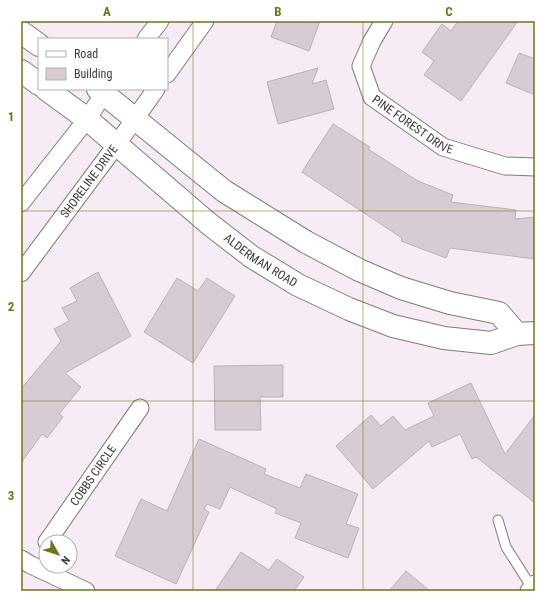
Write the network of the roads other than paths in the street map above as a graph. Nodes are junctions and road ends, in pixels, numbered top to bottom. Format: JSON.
{"nodes":[{"id":1,"x":160,"y":21,"type":"edge"},
{"id":2,"x":205,"y":21,"type":"edge"},
{"id":3,"x":384,"y":21,"type":"edge"},
{"id":4,"x":21,"y":32,"type":"edge"},
{"id":5,"x":147,"y":38,"type":"edge"},
{"id":6,"x":38,"y":44,"type":"edge"},
{"id":7,"x":21,"y":71,"type":"edge"},
{"id":8,"x":168,"y":73,"type":"edge"},
{"id":9,"x":38,"y":83,"type":"edge"},
{"id":10,"x":47,"y":90,"type":"edge"},
{"id":11,"x":103,"y":90,"type":"edge"},
{"id":12,"x":155,"y":90,"type":"edge"},
{"id":13,"x":135,"y":118,"type":"junction"},
{"id":14,"x":87,"y":119,"type":"junction"},
{"id":15,"x":117,"y":144,"type":"junction"},
{"id":16,"x":535,"y":167,"type":"edge"},
{"id":17,"x":21,"y":203,"type":"edge"},
{"id":18,"x":21,"y":273,"type":"edge"},
{"id":19,"x":526,"y":333,"type":"edge"},
{"id":20,"x":140,"y":408,"type":"dead end"},
{"id":21,"x":498,"y":520,"type":"dead end"},
{"id":22,"x":52,"y":534,"type":"edge"},
{"id":23,"x":38,"y":550,"type":"edge"},
{"id":24,"x":26,"y":562,"type":"edge"},
{"id":25,"x":532,"y":588,"type":"edge"},
{"id":26,"x":86,"y":591,"type":"edge"}],
"edges":[{"from":1,"to":5,"type":"street"},
{"from":2,"to":8,"type":"street"},
{"from":3,"to":16,"type":"street","name":"PINE FOREST DRIVE"},
{"from":4,"to":6,"type":"street"},
{"from":7,"to":9,"type":"street"},
{"from":10,"to":14,"type":"street","name":"ALDERMAN ROAD"},
{"from":11,"to":13,"type":"street","name":"ALDERMAN ROAD"},
{"from":11,"to":14,"type":"street"},
{"from":12,"to":13,"type":"street","name":"SHORELINE DRIVE"},
{"from":13,"to":15,"type":"street","name":"SHORELINE DRIVE"},
{"from":13,"to":19,"type":"street","name":"ALDERMAN ROAD"},
{"from":14,"to":15,"type":"street","name":"ALDERMAN ROAD"},
{"from":14,"to":17,"type":"street"},
{"from":15,"to":18,"type":"street","name":"SHORELINE DRIVE"},
{"from":15,"to":19,"type":"street","name":"ALDERMAN ROAD"},
{"from":20,"to":22,"type":"street","name":"COBBS CIRCLE"},
{"from":21,"to":25,"type":"lane"},
{"from":23,"to":24,"type":"street","name":"COBBS CIRCLE"},
{"from":24,"to":26,"type":"street"}]}
